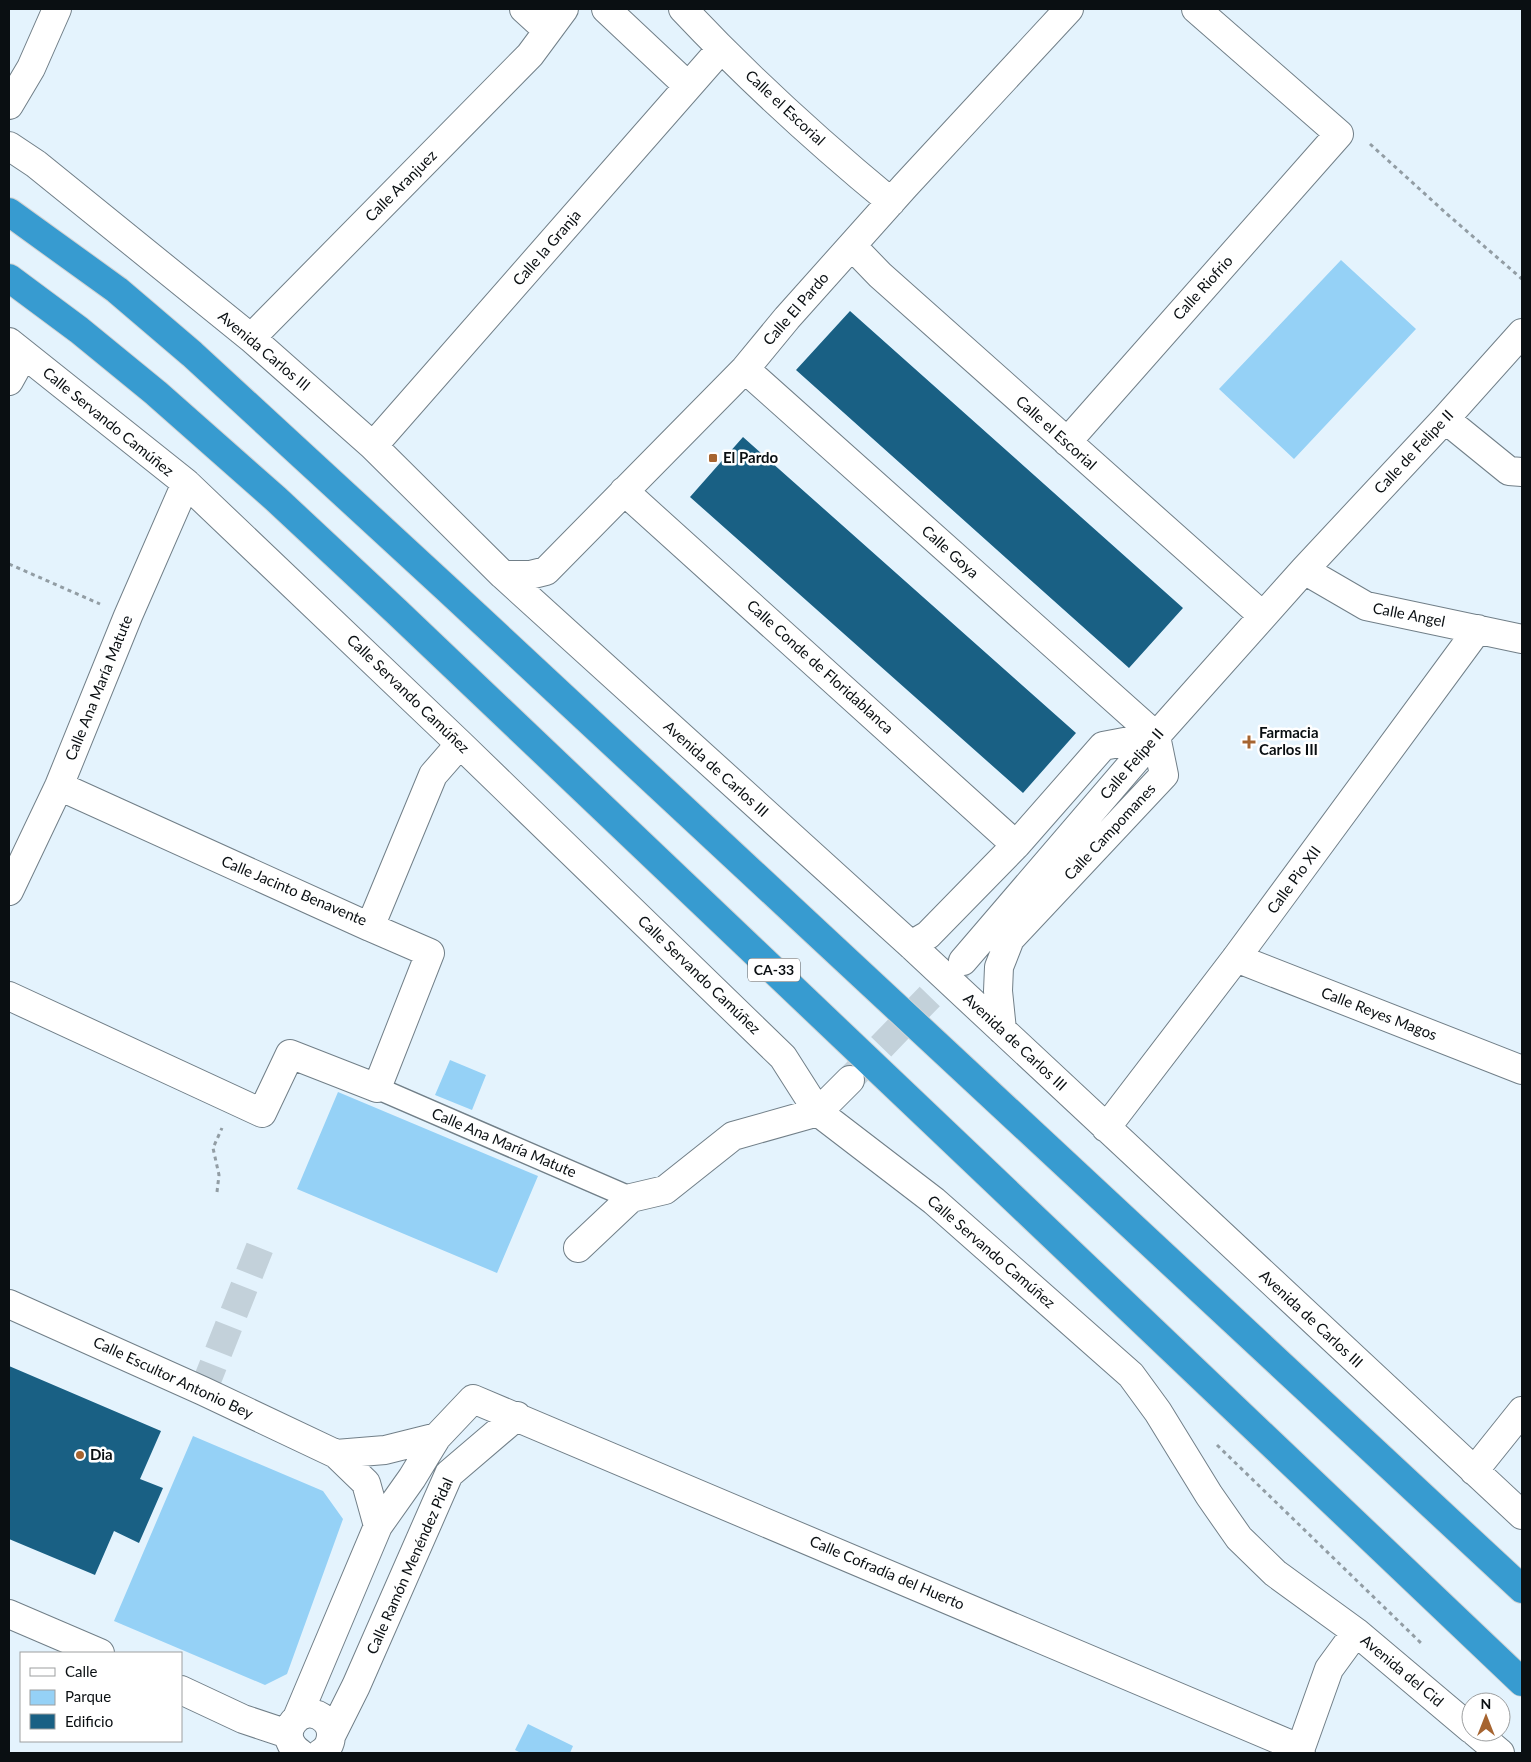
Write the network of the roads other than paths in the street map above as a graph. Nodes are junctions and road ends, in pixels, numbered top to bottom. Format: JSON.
{"nodes":[{"id":1,"x":57,"y":9,"type":"edge"},
{"id":2,"x":524,"y":9,"type":"edge"},
{"id":3,"x":564,"y":9,"type":"edge"},
{"id":4,"x":606,"y":9,"type":"edge"},
{"id":5,"x":683,"y":9,"type":"edge"},
{"id":6,"x":1069,"y":9,"type":"edge"},
{"id":7,"x":1196,"y":9,"type":"edge"},
{"id":8,"x":547,"y":30,"type":"junction"},
{"id":9,"x":721,"y":49,"type":"junction"},
{"id":10,"x":688,"y":86,"type":"junction"},
{"id":11,"x":9,"y":105,"type":"edge"},
{"id":12,"x":9,"y":146,"type":"edge"},
{"id":13,"x":891,"y":202,"type":"junction"},
{"id":14,"x":9,"y":212,"type":"edge"},
{"id":15,"x":852,"y":246,"type":"junction"},
{"id":16,"x":9,"y":278,"type":"edge"},
{"id":17,"x":1522,"y":333,"type":"edge"},
{"id":18,"x":250,"y":338,"type":"junction"},
{"id":19,"x":16,"y":348,"type":"edge"},
{"id":20,"x":745,"y":369,"type":"junction"},
{"id":21,"x":9,"y":381,"type":"edge"},
{"id":22,"x":1446,"y":419,"type":"junction"},
{"id":23,"x":1067,"y":442,"type":"junction"},
{"id":24,"x":373,"y":446,"type":"junction"},
{"id":25,"x":1522,"y":472,"type":"edge"},
{"id":26,"x":186,"y":483,"type":"junction"},
{"id":27,"x":624,"y":490,"type":"junction"},
{"id":28,"x":1304,"y":570,"type":"junction"},
{"id":29,"x":503,"y":575,"type":"junction"},
{"id":30,"x":1264,"y":616,"type":"junction"},
{"id":31,"x":1478,"y":629,"type":"junction"},
{"id":32,"x":1522,"y":639,"type":"edge"},
{"id":33,"x":1156,"y":736,"type":"junction"},
{"id":34,"x":460,"y":744,"type":"junction"},
{"id":35,"x":59,"y":786,"type":"junction"},
{"id":36,"x":1016,"y":845,"type":"junction"},
{"id":37,"x":9,"y":891,"type":"edge"},
{"id":38,"x":370,"y":926,"type":"junction"},
{"id":39,"x":911,"y":945,"type":"junction"},
{"id":40,"x":1236,"y":958,"type":"junction"},
{"id":41,"x":964,"y":961,"type":"tunnel mouth"},
{"id":42,"x":9,"y":996,"type":"edge"},
{"id":43,"x":1002,"y":1030,"type":"junction"},
{"id":44,"x":1522,"y":1070,"type":"edge"},
{"id":45,"x":850,"y":1080,"type":"tunnel mouth"},
{"id":46,"x":377,"y":1088,"type":"junction"},
{"id":47,"x":818,"y":1112,"type":"junction"},
{"id":48,"x":1106,"y":1128,"type":"junction"},
{"id":49,"x":631,"y":1198,"type":"junction"},
{"id":50,"x":578,"y":1248,"type":"dead end"},
{"id":51,"x":9,"y":1304,"type":"edge"},
{"id":52,"x":1522,"y":1411,"type":"edge"},
{"id":53,"x":517,"y":1416,"type":"junction"},
{"id":54,"x":437,"y":1437,"type":"junction"},
{"id":55,"x":336,"y":1454,"type":"junction"},
{"id":56,"x":1474,"y":1471,"type":"junction"},
{"id":57,"x":1522,"y":1515,"type":"edge"},
{"id":58,"x":378,"y":1526,"type":"junction"},
{"id":59,"x":1522,"y":1589,"type":"edge"},
{"id":60,"x":9,"y":1614,"type":"edge"},
{"id":61,"x":1356,"y":1632,"type":"junction"},
{"id":62,"x":98,"y":1652,"type":"edge"},
{"id":63,"x":1522,"y":1682,"type":"edge"},
{"id":64,"x":182,"y":1690,"type":"edge"},
{"id":65,"x":1461,"y":1721,"type":"edge"},
{"id":66,"x":1487,"y":1742,"type":"edge"},
{"id":67,"x":306,"y":1743,"type":"edge"},
{"id":68,"x":1300,"y":1751,"type":"edge"},
{"id":69,"x":1500,"y":1753,"type":"edge"}],
"edges":[{"from":1,"to":11,"type":"street"},
{"from":2,"to":8,"type":"street"},
{"from":3,"to":8,"type":"street","name":"Calle Aranjuez"},
{"from":4,"to":10,"type":"street"},
{"from":5,"to":9,"type":"street","name":"Calle el Escorial"},
{"from":6,"to":13,"type":"street","name":"Calle El Pardo"},
{"from":7,"to":23,"type":"street","name":"Calle Riofrio"},
{"from":8,"to":18,"type":"street","name":"Calle Aranjuez"},
{"from":9,"to":10,"type":"street","name":"Calle la Granja"},
{"from":9,"to":13,"type":"street","name":"Calle el Escorial"},
{"from":10,"to":24,"type":"street","name":"Calle la Granja"},
{"from":12,"to":18,"type":"street","name":"Avenida Carlos III"},
{"from":13,"to":15,"type":"street","name":"Calle El Pardo"},
{"from":14,"to":59,"type":"highway"},
{"from":15,"to":20,"type":"street","name":"Calle El Pardo"},
{"from":15,"to":23,"type":"street","name":"Calle el Escorial"},
{"from":16,"to":63,"type":"highway","number":"CA-33"},
{"from":17,"to":22,"type":"street","name":"Calle de Felipe II"},
{"from":18,"to":24,"type":"street","name":"Avenida Carlos III"},
{"from":19,"to":21,"type":"street"},
{"from":19,"to":26,"type":"street","name":"Calle Servando Camúñez"},
{"from":20,"to":27,"type":"street","name":"Calle El Pardo"},
{"from":20,"to":33,"type":"street","name":"Calle Goya"},
{"from":22,"to":25,"type":"street"},
{"from":22,"to":28,"type":"street","name":"Calle de Felipe II"},
{"from":23,"to":30,"type":"street","name":"Calle el Escorial"},
{"from":24,"to":29,"type":"street","name":"Avenida Carlos III"},
{"from":26,"to":34,"type":"street","name":"Calle Servando Camúñez"},
{"from":26,"to":35,"type":"street","name":"Calle Ana María Matute"},
{"from":27,"to":29,"type":"street","name":"Calle El Pardo"},
{"from":27,"to":36,"type":"street","name":"Calle Conde de Floridablanca"},
{"from":28,"to":30,"type":"street","name":"Calle Felipe II"},
{"from":28,"to":31,"type":"street","name":"Calle Angel"},
{"from":29,"to":39,"type":"street","name":"Avenida de Carlos III"},
{"from":30,"to":33,"type":"street","name":"Calle Felipe II"},
{"from":31,"to":32,"type":"street","name":"Calle Angel"},
{"from":31,"to":40,"type":"street","name":"Calle Pio XII"},
{"from":33,"to":36,"type":"street"},
{"from":33,"to":41,"type":"street","name":"Calle Felipe II"},
{"from":33,"to":43,"type":"street","name":"Calle Campomanes"},
{"from":34,"to":38,"type":"street","name":"Calle Jacinto Benavente"},
{"from":34,"to":47,"type":"street","name":"Calle Servando Camúñez"},
{"from":35,"to":37,"type":"street","name":"Calle Ana María Matute"},
{"from":35,"to":38,"type":"street","name":"Calle Jacinto Benavente"},
{"from":36,"to":39,"type":"street"},
{"from":38,"to":46,"type":"street"},
{"from":39,"to":43,"type":"street","name":"Avenida de Carlos III"},
{"from":40,"to":44,"type":"street","name":"Calle Reyes Magos"},
{"from":40,"to":48,"type":"street","name":"Calle Pio XII"},
{"from":42,"to":46,"type":"street","name":"Calle Ana María Matute"},
{"from":43,"to":48,"type":"street","name":"Avenida de Carlos III"},
{"from":45,"to":47,"type":"street"},
{"from":46,"to":49,"type":"street","name":"Calle Ana María Matute"},
{"from":47,"to":49,"type":"street"},
{"from":47,"to":61,"type":"street","name":"Calle Servando Camúñez"},
{"from":48,"to":56,"type":"street","name":"Avenida de Carlos III"},
{"from":49,"to":50,"type":"street"},
{"from":51,"to":55,"type":"street","name":"Calle Escultor Antonio Bey"},
{"from":52,"to":56,"type":"street"},
{"from":53,"to":54,"type":"street","name":"Calle Cofradía del Huerto"},
{"from":53,"to":67,"type":"street","name":"Calle Ramón Menéndez Pidal"},
{"from":53,"to":68,"type":"street","name":"Calle Cofradía del Huerto"},
{"from":54,"to":55,"type":"street"},
{"from":54,"to":58,"type":"street"},
{"from":55,"to":58,"type":"street"},
{"from":56,"to":57,"type":"street","name":"Avenida de Carlos III"},
{"from":58,"to":67,"type":"street"},
{"from":60,"to":62,"type":"street"},
{"from":61,"to":65,"type":"street","name":"Avenida del Cid"},
{"from":61,"to":68,"type":"street"},
{"from":64,"to":67,"type":"street"},
{"from":66,"to":69,"type":"street"}]}
